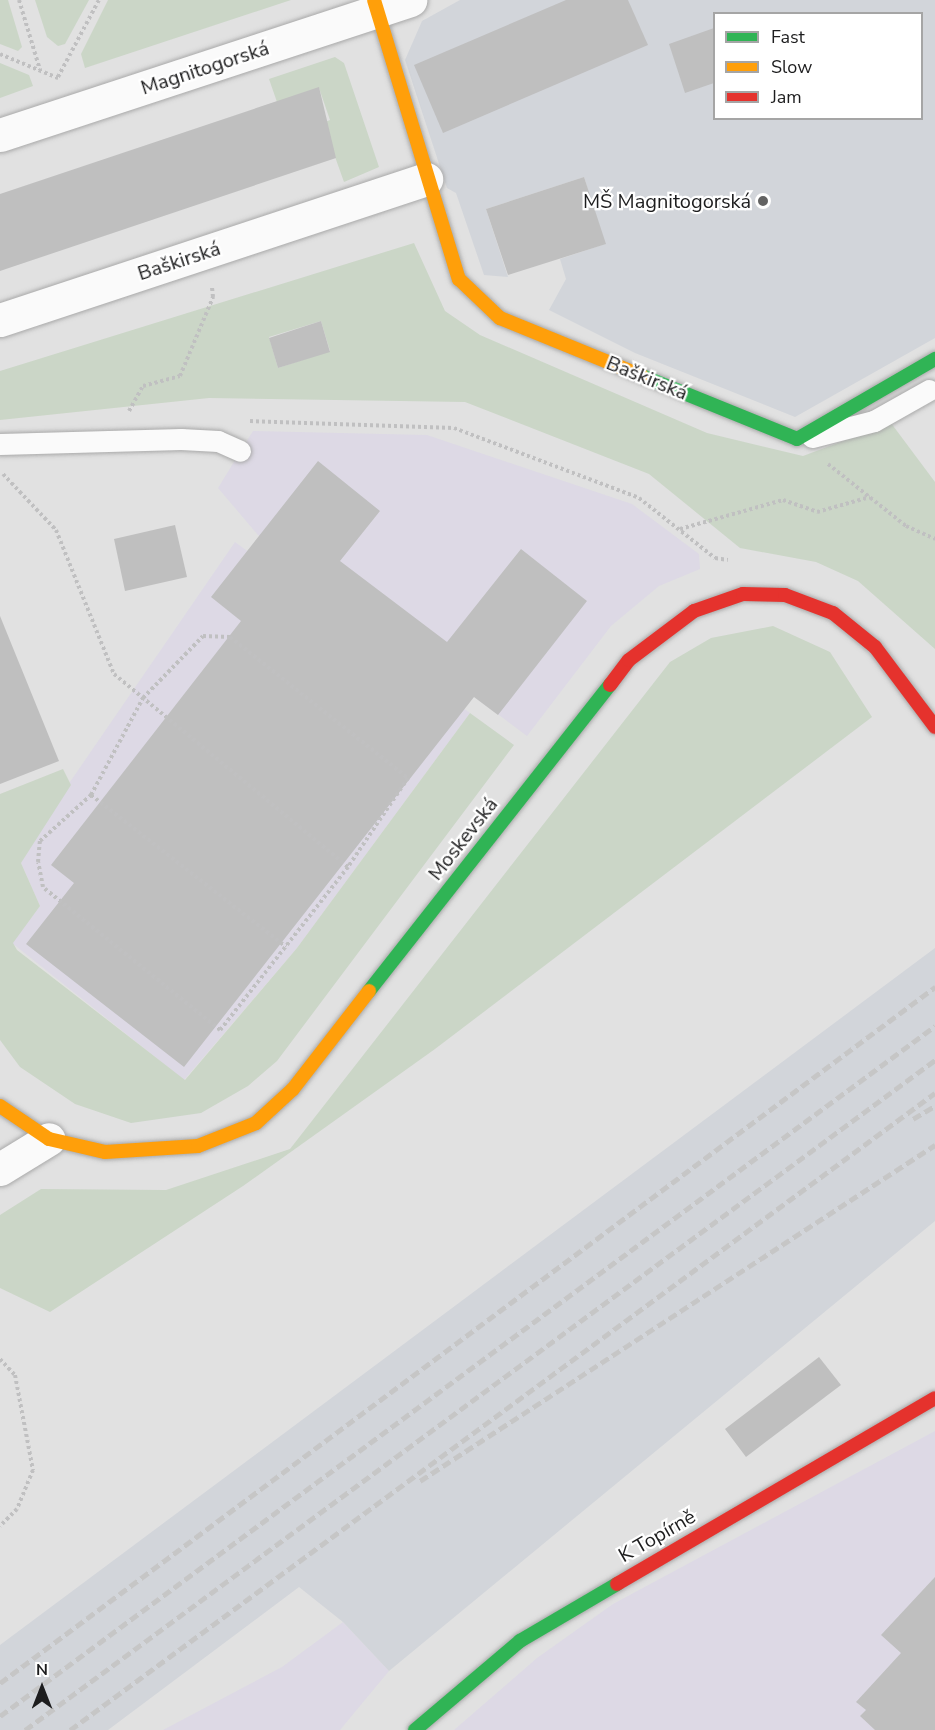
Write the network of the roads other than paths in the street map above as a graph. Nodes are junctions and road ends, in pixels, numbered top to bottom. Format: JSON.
{"nodes":[{"id":1,"x":410,"y":0,"type":"edge"},
{"id":2,"x":376,"y":6,"type":"edge"},
{"id":3,"x":0,"y":135,"type":"edge"},
{"id":4,"x":426,"y":179,"type":"junction"},
{"id":5,"x":0,"y":320,"type":"edge"},
{"id":6,"x":935,"y":359,"type":"edge"},
{"id":7,"x":929,"y":390,"type":"dead end"},
{"id":8,"x":797,"y":439,"type":"junction"},
{"id":9,"x":0,"y":444,"type":"edge"},
{"id":10,"x":240,"y":452,"type":"dead end"},
{"id":11,"x":935,"y":727,"type":"edge"},
{"id":12,"x":0,"y":1106,"type":"edge"},
{"id":13,"x":49,"y":1139,"type":"junction"},
{"id":14,"x":0,"y":1169,"type":"edge"},
{"id":15,"x":935,"y":1398,"type":"edge"},
{"id":16,"x":415,"y":1730,"type":"edge"}],
"edges":[{"from":1,"to":2,"type":"street","name":"Magnitogorská"},
{"from":2,"to":3,"type":"street","name":"Magnitogorská"},
{"from":2,"to":4,"type":"street","name":"Baškirská"},
{"from":4,"to":5,"type":"street","name":"Baškirská"},
{"from":4,"to":8,"type":"street","name":"Baškirská"},
{"from":6,"to":8,"type":"street"},
{"from":7,"to":8,"type":"lane"},
{"from":9,"to":10,"type":"lane"},
{"from":11,"to":13,"type":"street","name":"Moskevská"},
{"from":12,"to":13,"type":"street","name":"Moskevská"},
{"from":13,"to":14,"type":"street"},
{"from":15,"to":16,"type":"street","name":"K Topírně"}]}
